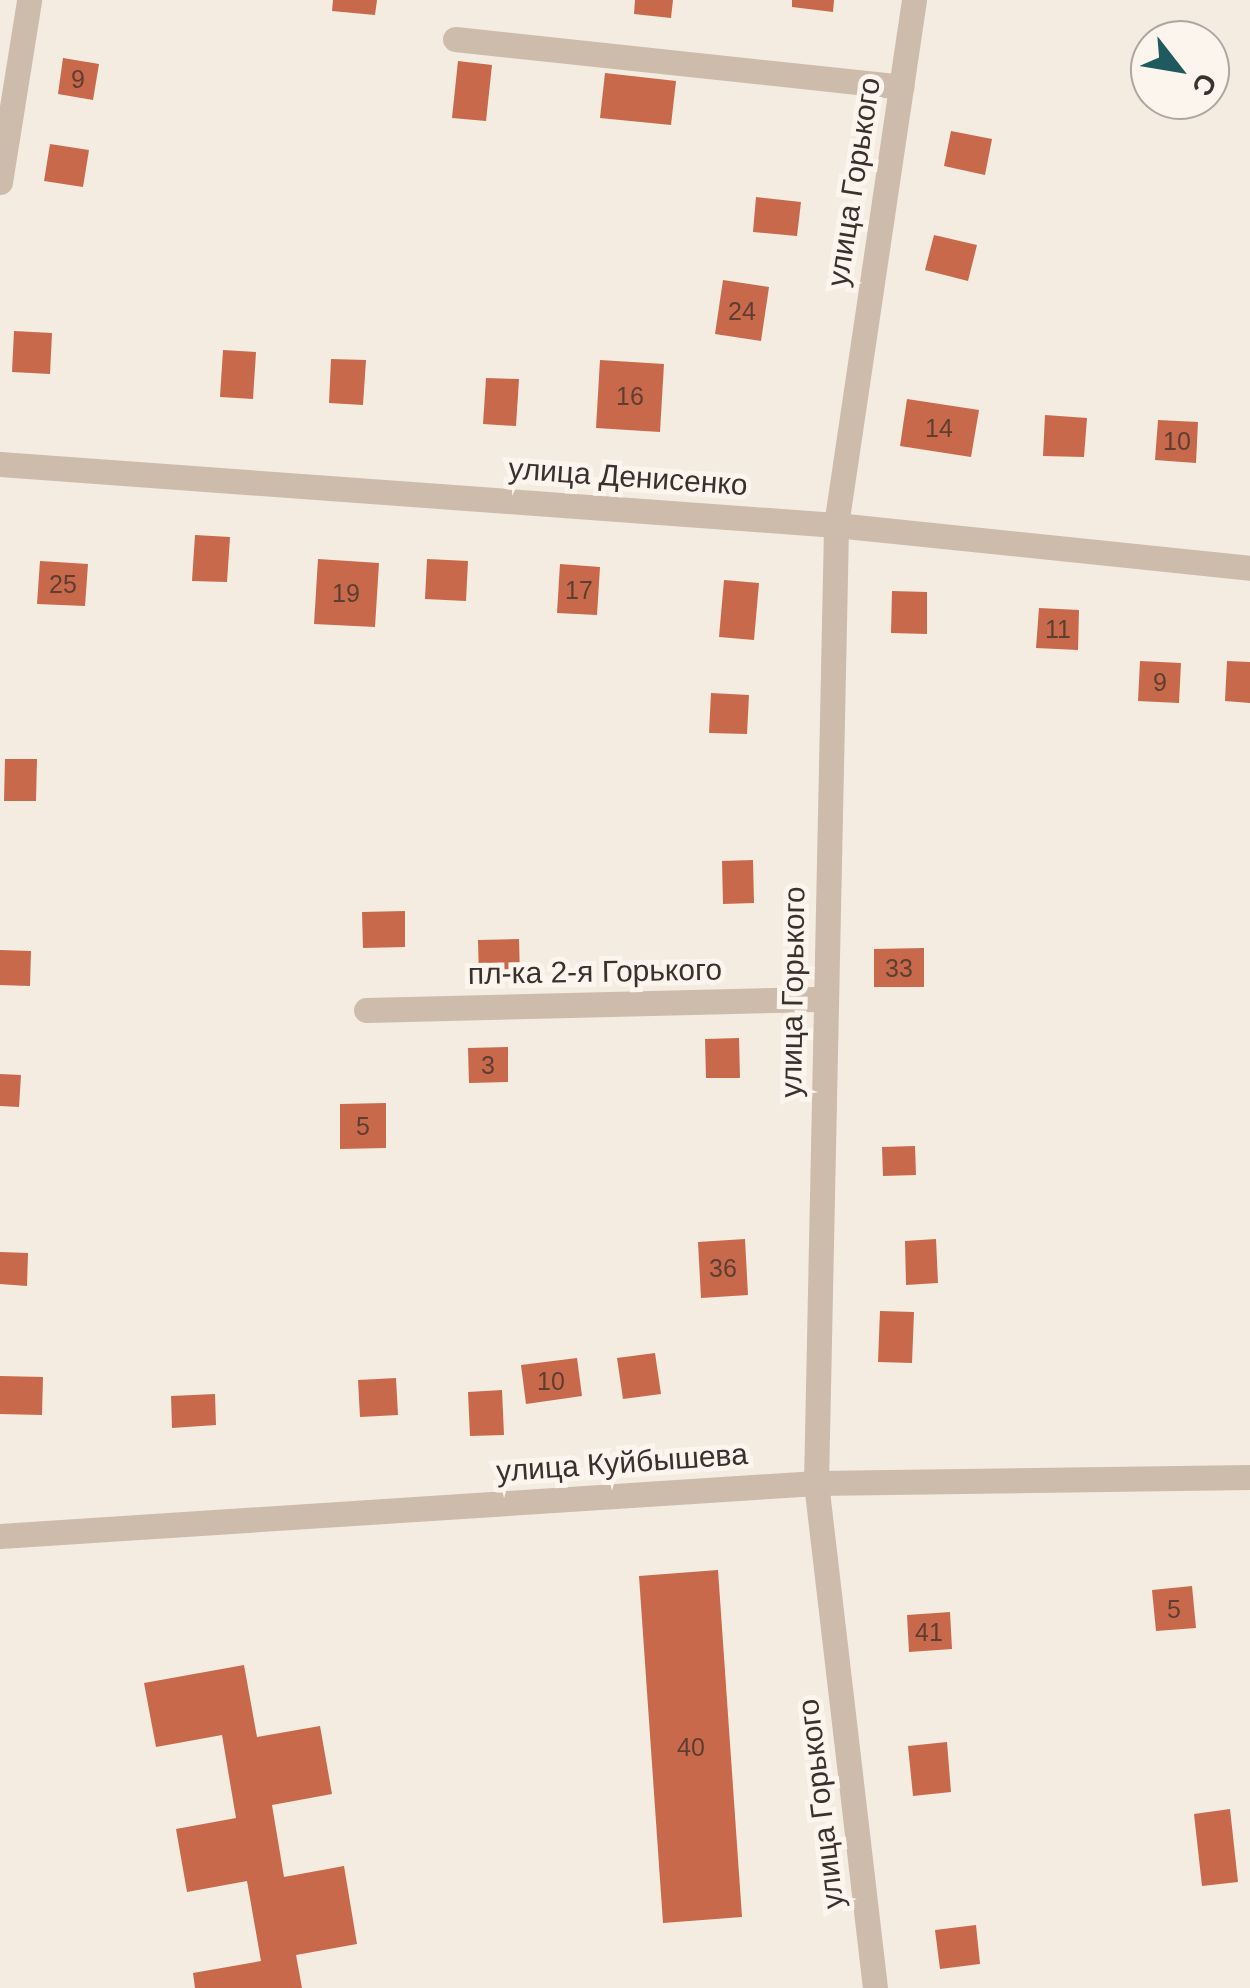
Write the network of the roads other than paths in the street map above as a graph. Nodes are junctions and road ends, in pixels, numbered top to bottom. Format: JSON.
{"nodes":[{"id":1,"x":29,"y":0,"type":"edge"},
{"id":2,"x":914,"y":0,"type":"edge"},
{"id":3,"x":455,"y":39,"type":"dead end"},
{"id":4,"x":902,"y":87,"type":"junction"},
{"id":5,"x":0,"y":182,"type":"edge"},
{"id":6,"x":0,"y":464,"type":"edge"},
{"id":7,"x":836,"y":524,"type":"junction"},
{"id":8,"x":1250,"y":568,"type":"edge"},
{"id":9,"x":826,"y":998,"type":"junction"},
{"id":10,"x":366,"y":1010,"type":"dead end"},
{"id":11,"x":1250,"y":1478,"type":"edge"},
{"id":12,"x":816,"y":1483,"type":"junction"},
{"id":13,"x":0,"y":1536,"type":"edge"},
{"id":14,"x":876,"y":1988,"type":"edge"}],
"edges":[{"from":1,"to":5,"type":"street"},
{"from":2,"to":4,"type":"street","name":"улица Горького"},
{"from":3,"to":4,"type":"street"},
{"from":4,"to":7,"type":"street","name":"улица Горького"},
{"from":6,"to":7,"type":"street","name":"улица Денисенко"},
{"from":7,"to":8,"type":"street","name":"улица Денисенко"},
{"from":7,"to":9,"type":"street","name":"улица Горького"},
{"from":9,"to":10,"type":"street","name":"пл-ка 2-я Горького"},
{"from":9,"to":12,"type":"street","name":"улица Горького"},
{"from":11,"to":12,"type":"street","name":"улица Куйбышева"},
{"from":12,"to":13,"type":"street","name":"улица Куйбышева"},
{"from":12,"to":14,"type":"street","name":"улица Горького"}]}
